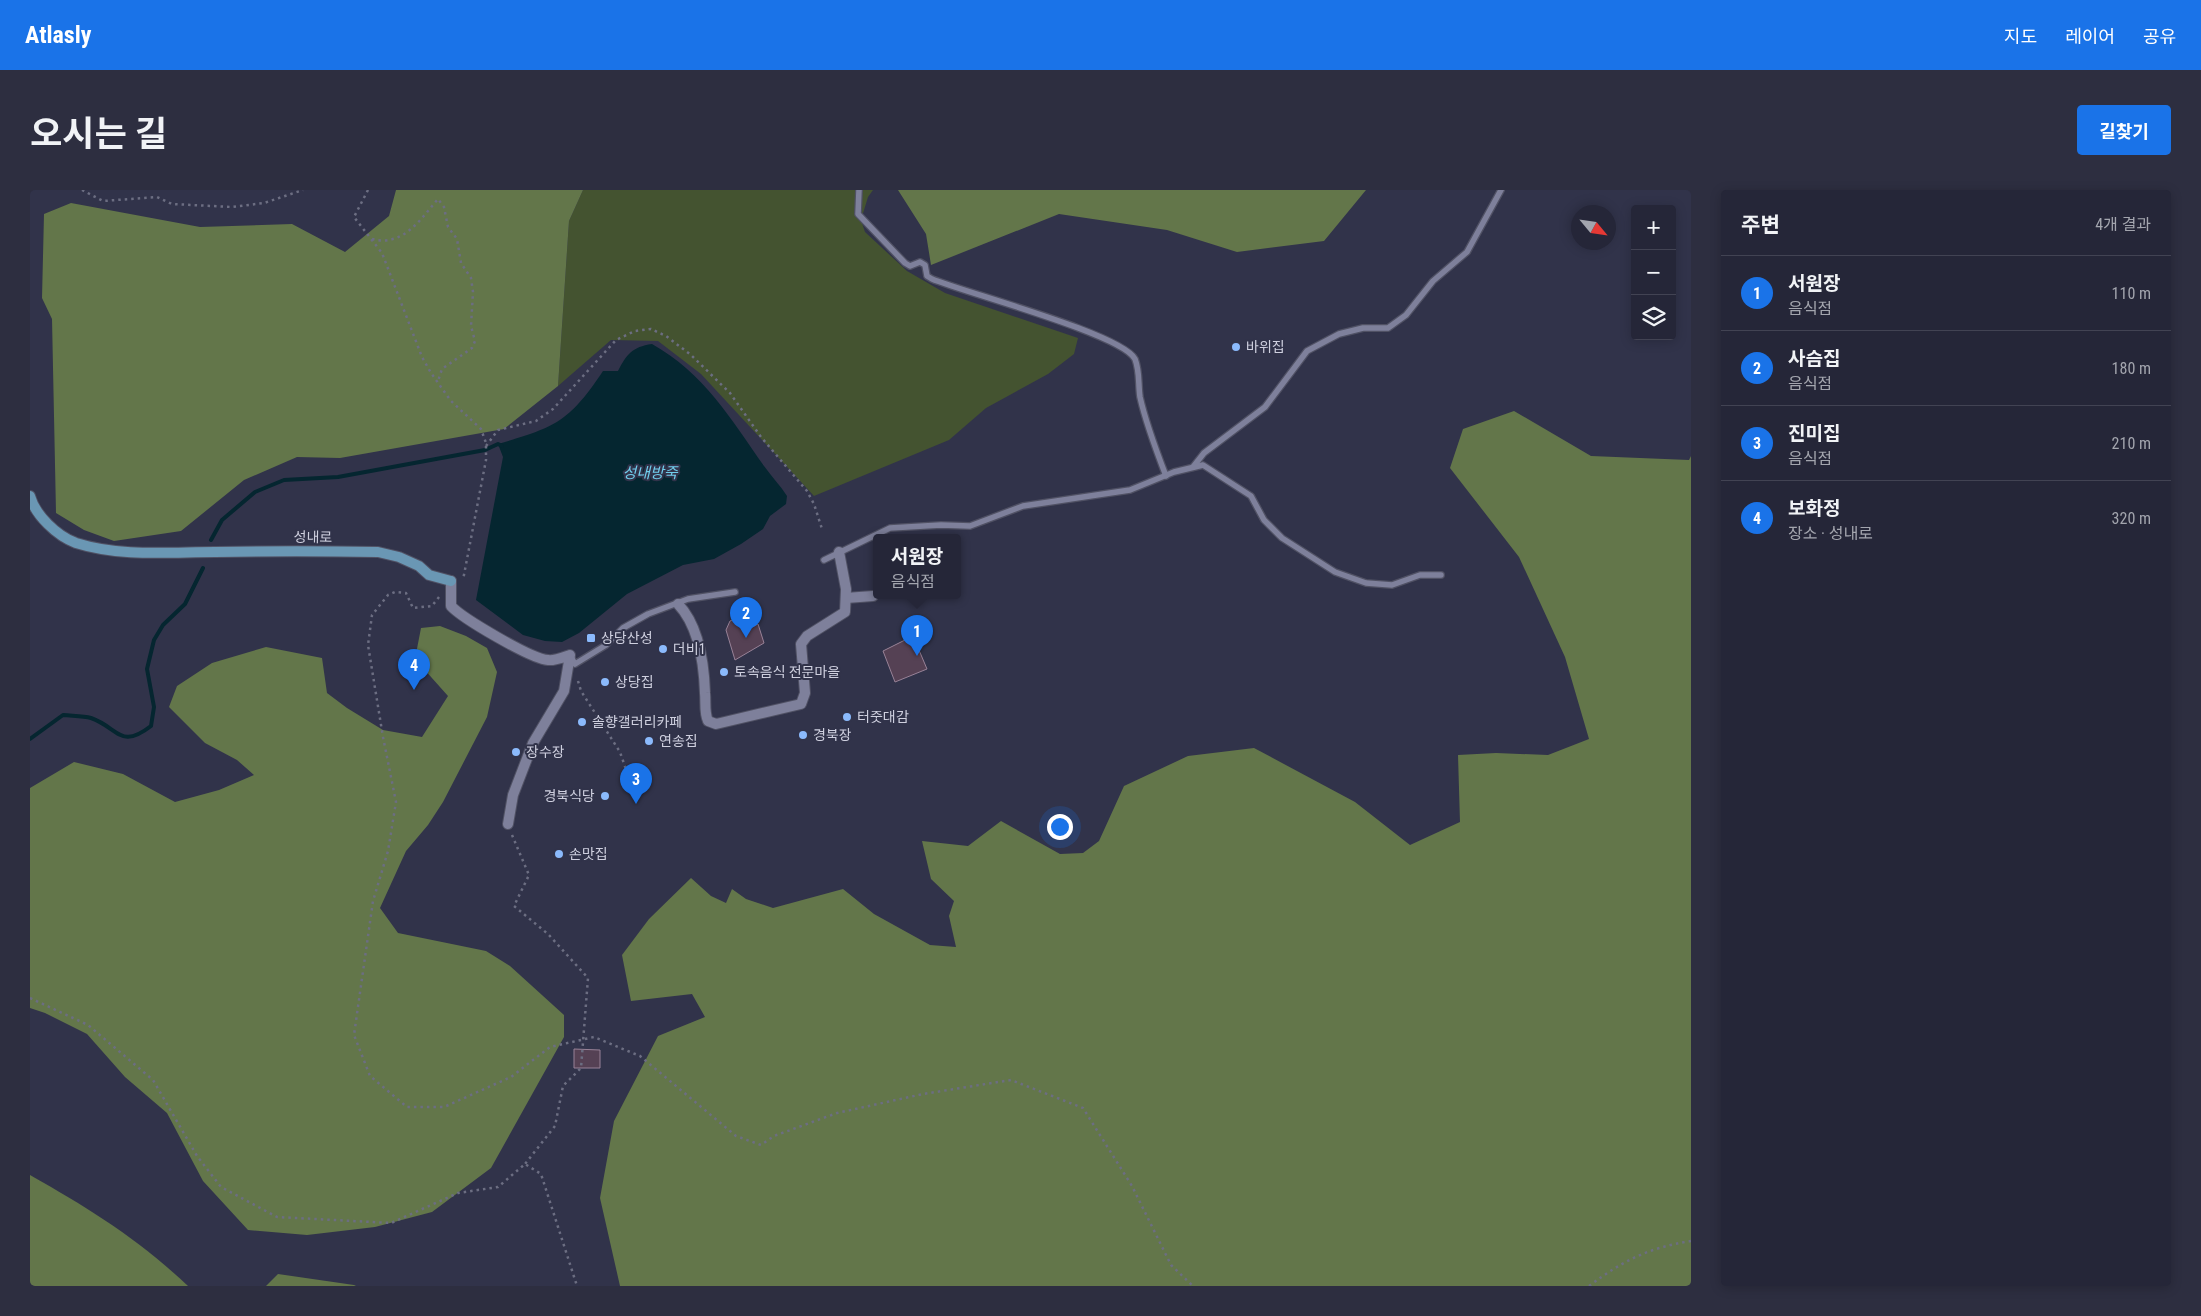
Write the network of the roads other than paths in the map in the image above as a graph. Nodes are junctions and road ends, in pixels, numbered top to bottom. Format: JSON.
{"nodes":[{"id":1,"x":859,"y":190,"type":"edge"},
{"id":2,"x":1500,"y":190,"type":"edge"},
{"id":3,"x":1193,"y":466,"type":"junction"},
{"id":4,"x":1166,"y":476,"type":"junction"},
{"id":5,"x":30,"y":496,"type":"edge"},
{"id":6,"x":30,"y":510,"type":"edge"},
{"id":7,"x":52,"y":528,"type":"junction"},
{"id":8,"x":877,"y":534,"type":"edge"},
{"id":9,"x":873,"y":536,"type":"edge"},
{"id":10,"x":839,"y":552,"type":"junction"},
{"id":11,"x":824,"y":560,"type":"dead end"},
{"id":12,"x":1440,"y":575,"type":"dead end"},
{"id":13,"x":735,"y":592,"type":"dead end"},
{"id":14,"x":873,"y":596,"type":"dead end"},
{"id":15,"x":846,"y":598,"type":"junction"},
{"id":16,"x":678,"y":604,"type":"junction"},
{"id":17,"x":570,"y":655,"type":"junction"},
{"id":18,"x":508,"y":824,"type":"road end"}],
"edges":[{"from":1,"to":4,"type":"lane"},
{"from":2,"to":3,"type":"lane"},
{"from":3,"to":4,"type":"lane"},
{"from":3,"to":12,"type":"lane"},
{"from":4,"to":8,"type":"lane"},
{"from":5,"to":7,"type":"street","name":"성내로"},
{"from":6,"to":7,"type":"street"},
{"from":7,"to":17,"type":"street","name":"성내로"},
{"from":9,"to":10,"type":"lane"},
{"from":10,"to":11,"type":"lane"},
{"from":10,"to":15,"type":"street"},
{"from":13,"to":16,"type":"lane"},
{"from":14,"to":15,"type":"street"},
{"from":15,"to":16,"type":"street"},
{"from":16,"to":17,"type":"lane"},
{"from":17,"to":18,"type":"street"}]}
